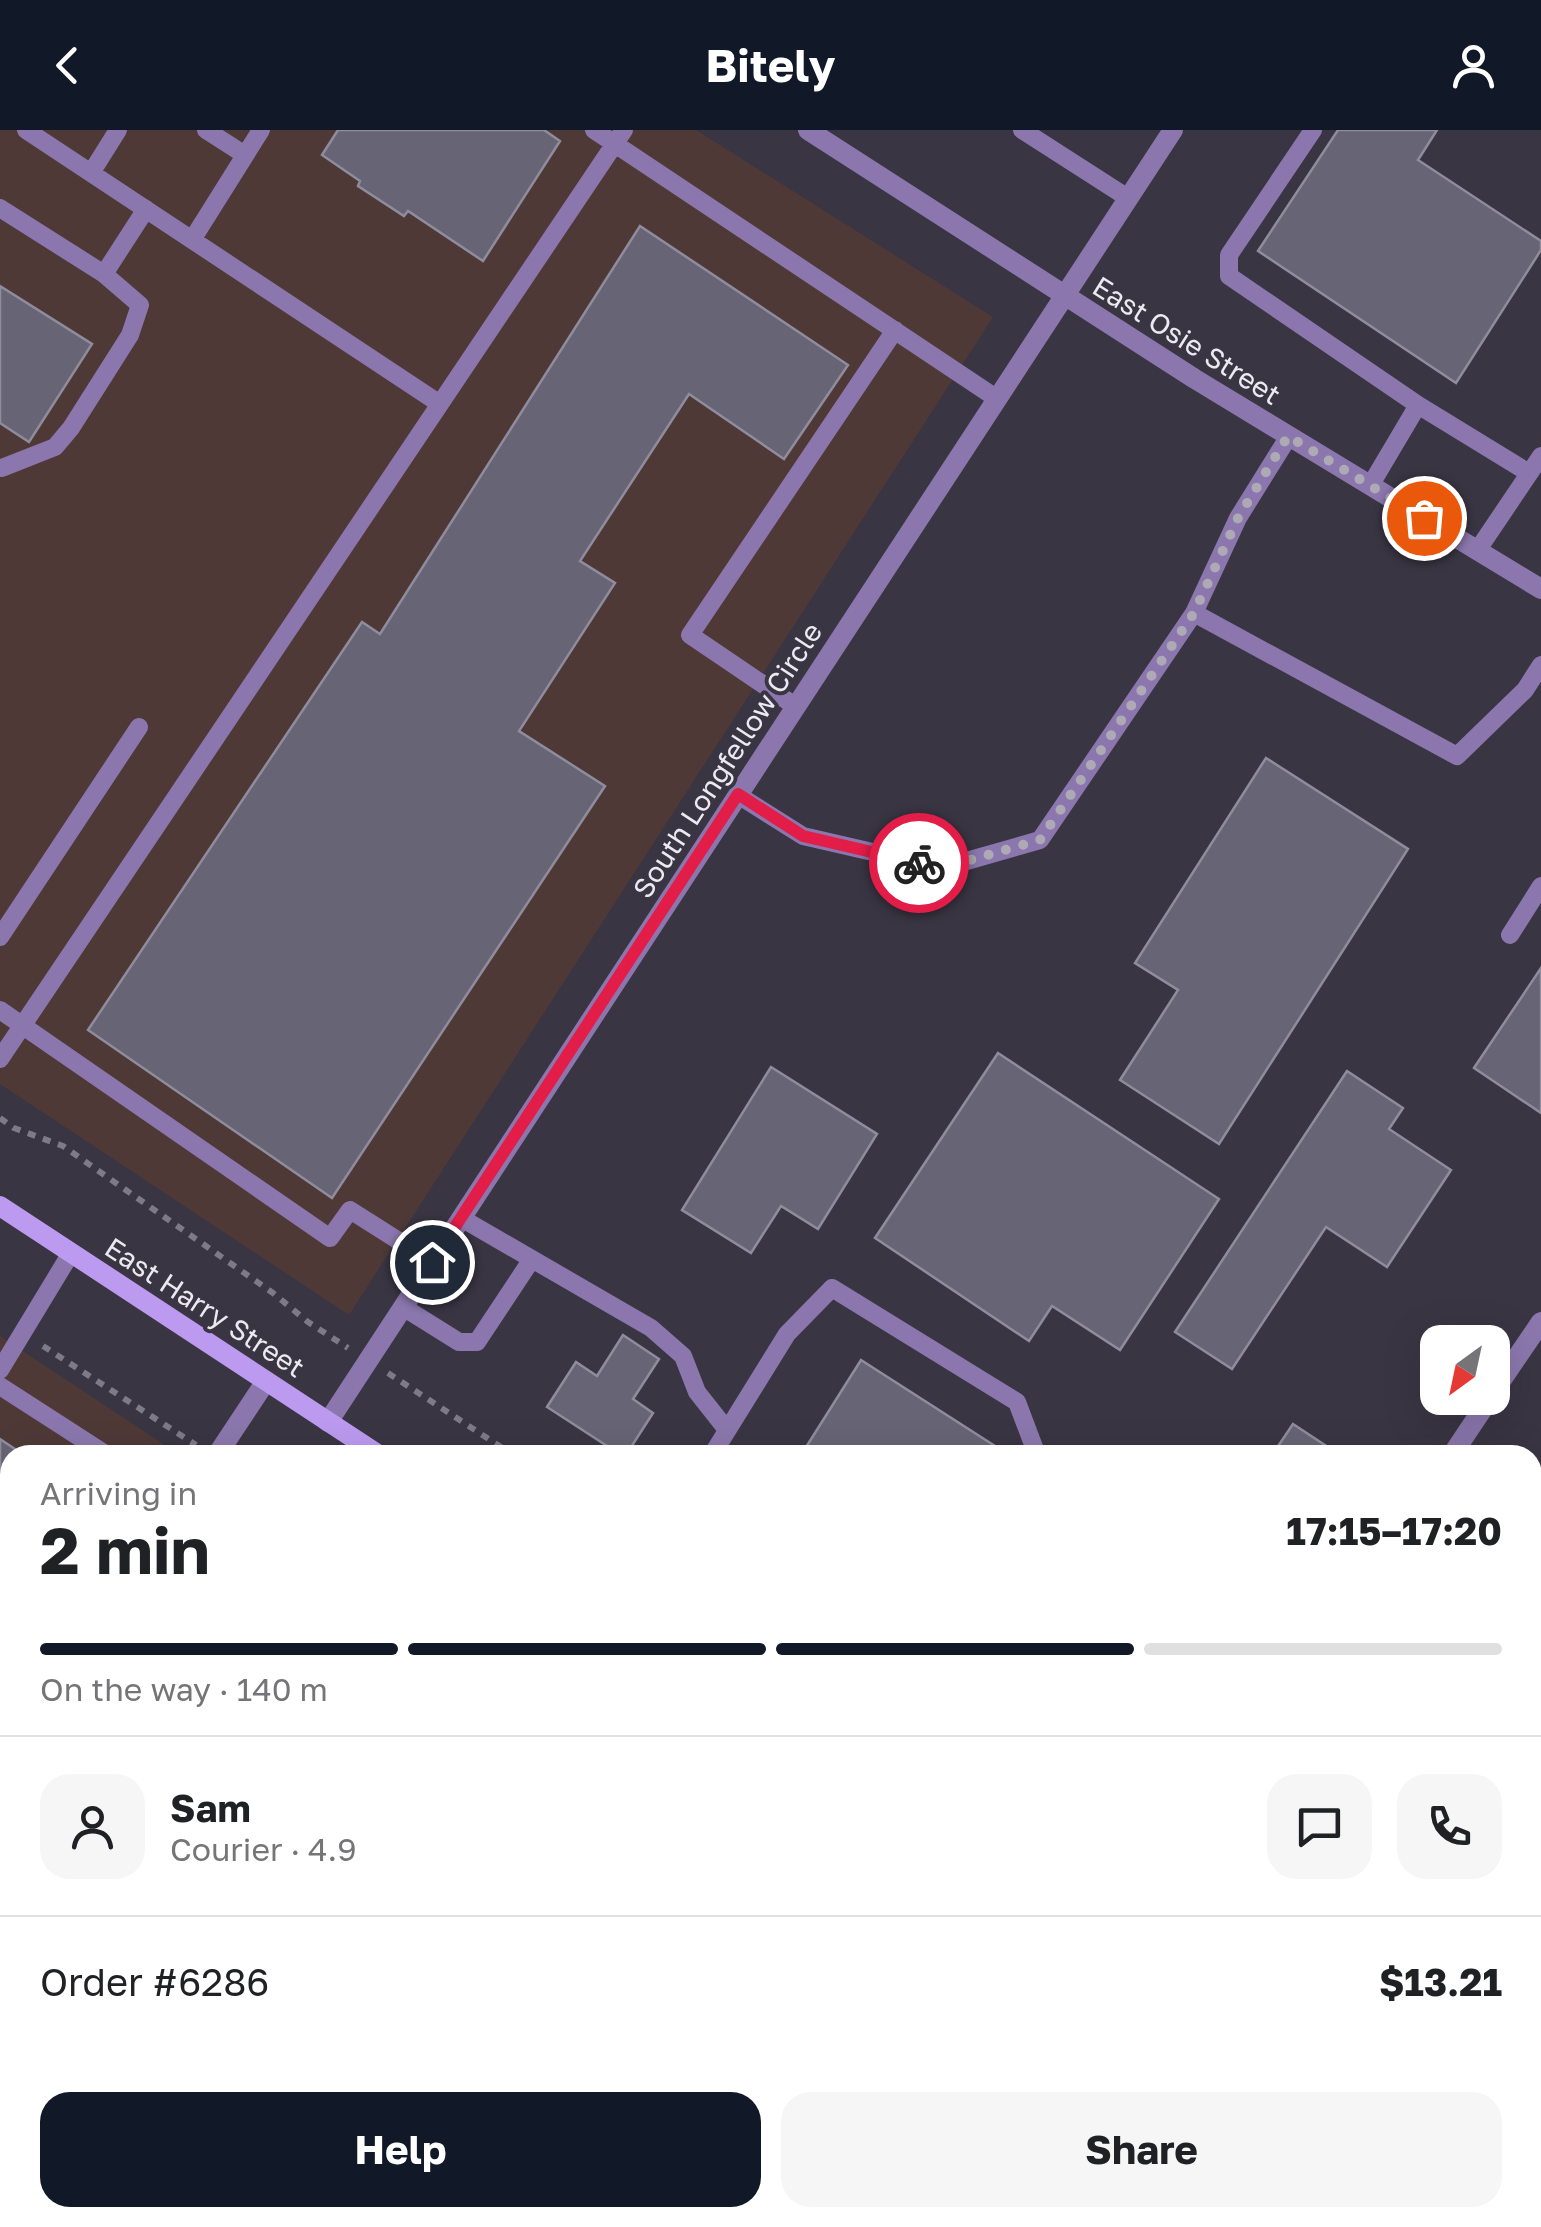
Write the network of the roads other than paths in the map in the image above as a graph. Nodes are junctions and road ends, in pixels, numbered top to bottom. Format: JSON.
{"nodes":[{"id":1,"x":26,"y":130,"type":"edge"},
{"id":2,"x":118,"y":130,"type":"edge"},
{"id":3,"x":206,"y":130,"type":"edge"},
{"id":4,"x":261,"y":130,"type":"edge"},
{"id":5,"x":594,"y":130,"type":"edge"},
{"id":6,"x":808,"y":130,"type":"edge"},
{"id":7,"x":1022,"y":130,"type":"edge"},
{"id":8,"x":1172,"y":130,"type":"edge"},
{"id":9,"x":1313,"y":130,"type":"edge"},
{"id":10,"x":619,"y":137,"type":"edge"},
{"id":11,"x":245,"y":155,"type":"junction"},
{"id":12,"x":90,"y":173,"type":"junction"},
{"id":13,"x":1128,"y":198,"type":"junction"},
{"id":14,"x":0,"y":208,"type":"edge"},
{"id":15,"x":146,"y":210,"type":"junction"},
{"id":16,"x":192,"y":240,"type":"junction"},
{"id":17,"x":104,"y":274,"type":"junction"},
{"id":18,"x":1064,"y":294,"type":"junction"},
{"id":19,"x":894,"y":330,"type":"junction"},
{"id":20,"x":996,"y":398,"type":"junction"},
{"id":21,"x":440,"y":404,"type":"junction"},
{"id":22,"x":1418,"y":405,"type":"junction"},
{"id":23,"x":1288,"y":436,"type":"junction"},
{"id":24,"x":1541,"y":456,"type":"edge"},
{"id":25,"x":1,"y":468,"type":"edge"},
{"id":26,"x":1529,"y":473,"type":"junction"},
{"id":27,"x":1370,"y":486,"type":"junction"},
{"id":28,"x":1477,"y":551,"type":"junction"},
{"id":29,"x":1541,"y":590,"type":"edge"},
{"id":30,"x":1194,"y":613,"type":"junction"},
{"id":31,"x":1541,"y":665,"type":"edge"},
{"id":32,"x":795,"y":706,"type":"junction"},
{"id":33,"x":139,"y":727,"type":"dead end"},
{"id":34,"x":738,"y":794,"type":"junction"},
{"id":35,"x":1541,"y":886,"type":"edge"},
{"id":36,"x":1510,"y":935,"type":"dead end"},
{"id":37,"x":0,"y":936,"type":"edge"},
{"id":38,"x":0,"y":1010,"type":"edge"},
{"id":39,"x":23,"y":1025,"type":"junction"},
{"id":40,"x":0,"y":1059,"type":"edge"},
{"id":41,"x":0,"y":1206,"type":"edge"},
{"id":42,"x":461,"y":1218,"type":"junction"},
{"id":43,"x":71,"y":1253,"type":"junction"},
{"id":44,"x":532,"y":1259,"type":"junction"},
{"id":45,"x":432,"y":1262,"type":"junction"},
{"id":46,"x":403,"y":1307,"type":"junction"},
{"id":47,"x":1541,"y":1322,"type":"edge"},
{"id":48,"x":1510,"y":1368,"type":"edge"},
{"id":49,"x":0,"y":1370,"type":"edge"},
{"id":50,"x":266,"y":1380,"type":"junction"},
{"id":51,"x":0,"y":1386,"type":"edge"},
{"id":52,"x":1478,"y":1415,"type":"edge"},
{"id":53,"x":328,"y":1422,"type":"junction"},
{"id":54,"x":727,"y":1430,"type":"junction"},
{"id":55,"x":91,"y":1445,"type":"edge"},
{"id":56,"x":224,"y":1445,"type":"edge"},
{"id":57,"x":357,"y":1445,"type":"edge"},
{"id":58,"x":718,"y":1445,"type":"edge"},
{"id":59,"x":1033,"y":1445,"type":"edge"},
{"id":60,"x":1459,"y":1445,"type":"edge"}],
"edges":[{"from":1,"to":12,"type":"lane"},
{"from":2,"to":12,"type":"lane"},
{"from":3,"to":11,"type":"lane"},
{"from":4,"to":11,"type":"lane"},
{"from":5,"to":10,"type":"lane"},
{"from":6,"to":18,"type":"street","name":"East Osie Street"},
{"from":7,"to":13,"type":"lane"},
{"from":8,"to":13,"type":"street","name":"South Longfellow Circle"},
{"from":9,"to":22,"type":"lane"},
{"from":10,"to":19,"type":"lane"},
{"from":10,"to":21,"type":"lane"},
{"from":11,"to":16,"type":"lane"},
{"from":12,"to":15,"type":"lane"},
{"from":13,"to":18,"type":"street","name":"South Longfellow Circle"},
{"from":14,"to":17,"type":"lane"},
{"from":15,"to":16,"type":"lane"},
{"from":15,"to":17,"type":"lane"},
{"from":16,"to":21,"type":"lane"},
{"from":17,"to":25,"type":"lane"},
{"from":18,"to":20,"type":"street","name":"South Longfellow Circle"},
{"from":18,"to":23,"type":"street","name":"East Osie Street"},
{"from":19,"to":20,"type":"lane"},
{"from":19,"to":32,"type":"lane"},
{"from":20,"to":32,"type":"street","name":"South Longfellow Circle"},
{"from":21,"to":39,"type":"lane"},
{"from":22,"to":26,"type":"lane"},
{"from":22,"to":27,"type":"lane"},
{"from":23,"to":27,"type":"street","name":"East Osie Street"},
{"from":23,"to":30,"type":"lane"},
{"from":24,"to":26,"type":"lane"},
{"from":26,"to":28,"type":"lane"},
{"from":27,"to":28,"type":"street","name":"East Osie Street"},
{"from":28,"to":29,"type":"street","name":"East Osie Street"},
{"from":30,"to":31,"type":"lane"},
{"from":30,"to":34,"type":"lane"},
{"from":32,"to":34,"type":"street","name":"South Longfellow Circle"},
{"from":33,"to":37,"type":"lane"},
{"from":34,"to":42,"type":"street","name":"South Longfellow Circle"},
{"from":35,"to":36,"type":"lane"},
{"from":38,"to":39,"type":"lane"},
{"from":39,"to":40,"type":"lane"},
{"from":39,"to":45,"type":"lane"},
{"from":41,"to":43,"type":"main road","name":"East Harry Street"},
{"from":42,"to":44,"type":"lane"},
{"from":42,"to":45,"type":"street","name":"South Longfellow Circle"},
{"from":43,"to":49,"type":"lane"},
{"from":43,"to":50,"type":"main road","name":"East Harry Street"},
{"from":44,"to":46,"type":"lane"},
{"from":44,"to":54,"type":"lane"},
{"from":45,"to":46,"type":"street","name":"South Longfellow Circle"},
{"from":46,"to":53,"type":"street","name":"South Longfellow Circle"},
{"from":47,"to":48,"type":"street"},
{"from":50,"to":53,"type":"main road","name":"East Harry Street"},
{"from":50,"to":56,"type":"street"},
{"from":51,"to":55,"type":"lane"},
{"from":52,"to":60,"type":"street"},
{"from":53,"to":57,"type":"main road","name":"East Harry Street"},
{"from":54,"to":58,"type":"lane"},
{"from":54,"to":59,"type":"lane"}]}
